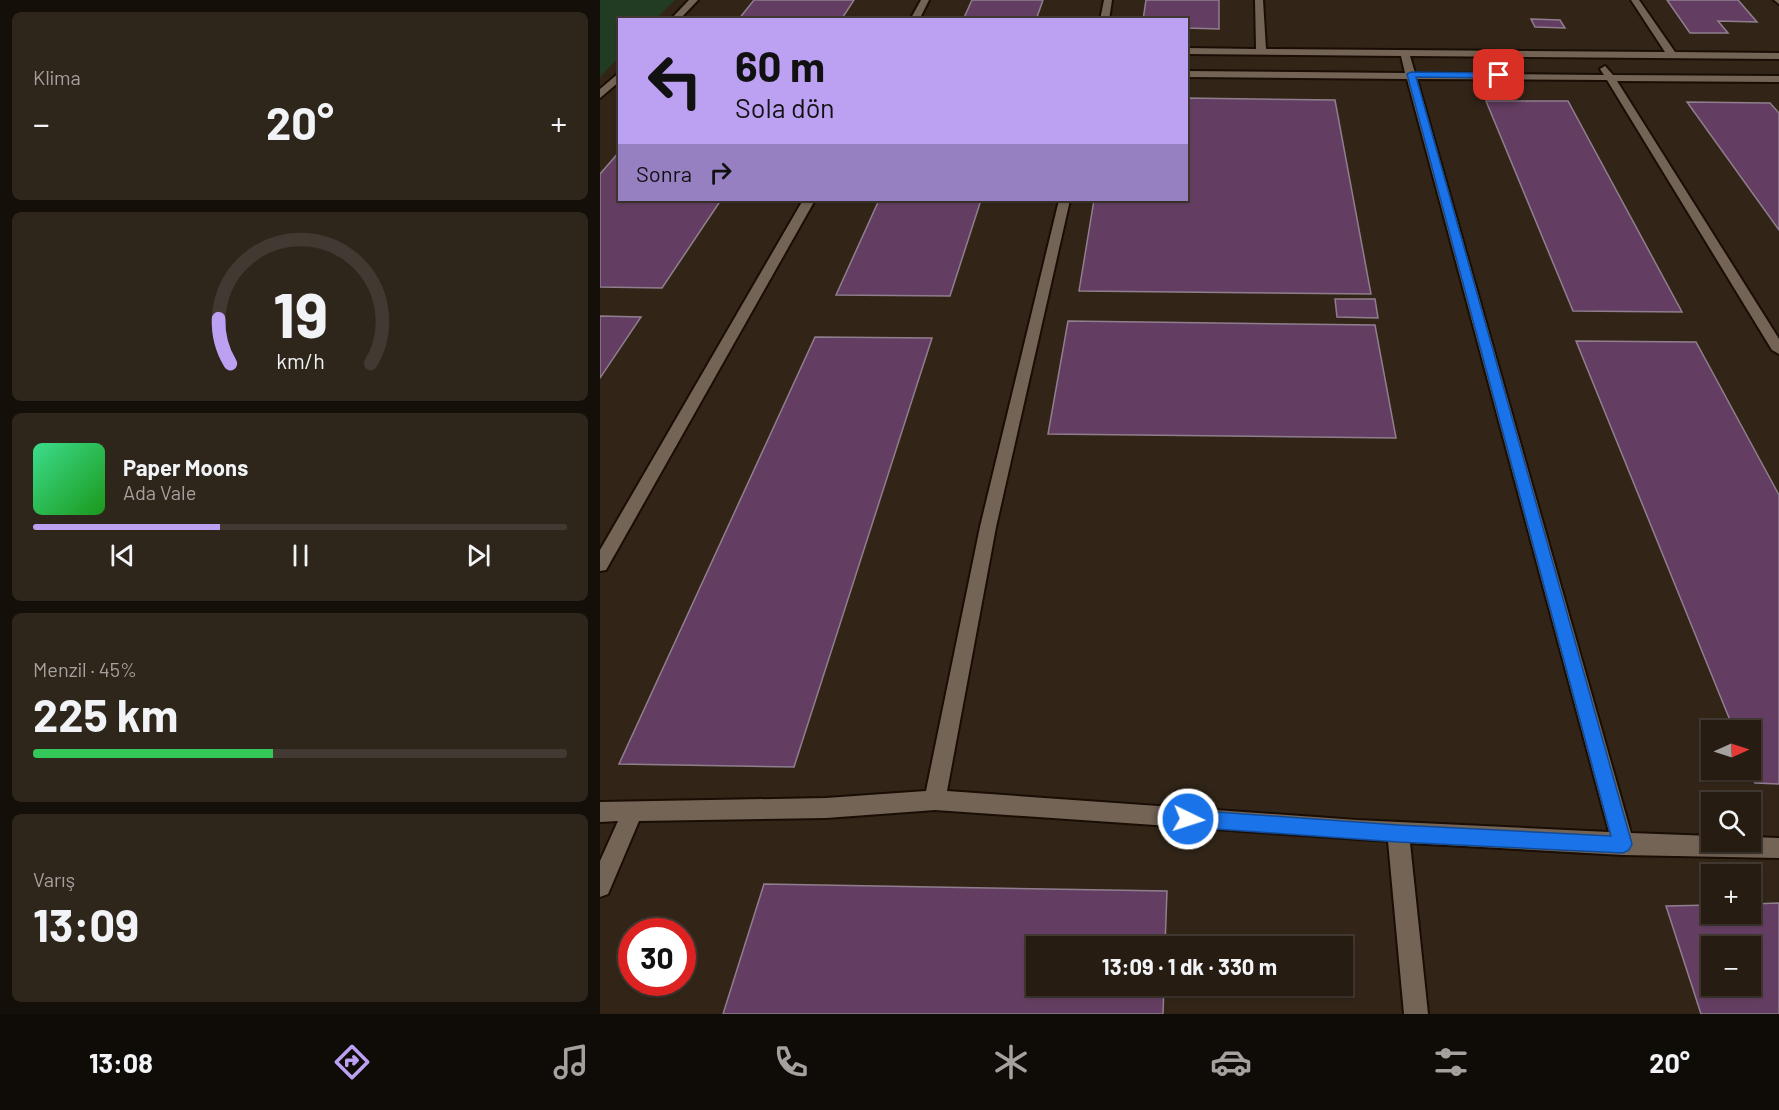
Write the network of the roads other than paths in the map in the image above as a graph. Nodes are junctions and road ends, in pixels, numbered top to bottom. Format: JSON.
{"nodes":[{"id":1,"x":694,"y":0,"type":"edge"},
{"id":2,"x":925,"y":0,"type":"edge"},
{"id":3,"x":1108,"y":0,"type":"edge"},
{"id":4,"x":1259,"y":0,"type":"edge"},
{"id":5,"x":1635,"y":0,"type":"edge"},
{"id":6,"x":676,"y":18,"type":"edge"},
{"id":7,"x":915,"y":18,"type":"edge"},
{"id":8,"x":1104,"y":18,"type":"edge"},
{"id":9,"x":1188,"y":51,"type":"edge"},
{"id":10,"x":1261,"y":52,"type":"junction"},
{"id":11,"x":1405,"y":54,"type":"junction"},
{"id":12,"x":1596,"y":55,"type":"junction"},
{"id":13,"x":1672,"y":55,"type":"junction"},
{"id":14,"x":1779,"y":56,"type":"edge"},
{"id":15,"x":1188,"y":74,"type":"edge"},
{"id":16,"x":1411,"y":74,"type":"junction"},
{"id":17,"x":1610,"y":76,"type":"junction"},
{"id":18,"x":618,"y":77,"type":"edge"},
{"id":19,"x":1779,"y":79,"type":"edge"},
{"id":20,"x":600,"y":95,"type":"edge"},
{"id":21,"x":808,"y":201,"type":"edge"},
{"id":22,"x":1064,"y":201,"type":"edge"},
{"id":23,"x":1779,"y":350,"type":"edge"},
{"id":24,"x":600,"y":565,"type":"edge"},
{"id":25,"x":935,"y":800,"type":"junction"},
{"id":26,"x":600,"y":812,"type":"edge"},
{"id":27,"x":633,"y":812,"type":"junction"},
{"id":28,"x":1398,"y":834,"type":"junction"},
{"id":29,"x":1623,"y":844,"type":"junction"},
{"id":30,"x":1779,"y":848,"type":"edge"},
{"id":31,"x":600,"y":886,"type":"edge"},
{"id":32,"x":1416,"y":1014,"type":"edge"}],
"edges":[{"from":1,"to":6,"type":"street"},
{"from":2,"to":7,"type":"street"},
{"from":3,"to":8,"type":"street"},
{"from":4,"to":10,"type":"street"},
{"from":5,"to":13,"type":"street"},
{"from":9,"to":10,"type":"street"},
{"from":10,"to":11,"type":"street"},
{"from":11,"to":12,"type":"street"},
{"from":11,"to":16,"type":"street"},
{"from":12,"to":13,"type":"street"},
{"from":12,"to":17,"type":"street"},
{"from":13,"to":14,"type":"street"},
{"from":15,"to":16,"type":"street"},
{"from":16,"to":17,"type":"street"},
{"from":16,"to":29,"type":"street"},
{"from":17,"to":19,"type":"street"},
{"from":17,"to":23,"type":"street"},
{"from":18,"to":20,"type":"street"},
{"from":21,"to":24,"type":"street"},
{"from":22,"to":25,"type":"street"},
{"from":25,"to":27,"type":"street"},
{"from":25,"to":28,"type":"street"},
{"from":26,"to":27,"type":"street"},
{"from":27,"to":31,"type":"street"},
{"from":28,"to":29,"type":"street"},
{"from":28,"to":32,"type":"street"},
{"from":29,"to":30,"type":"street"}]}
